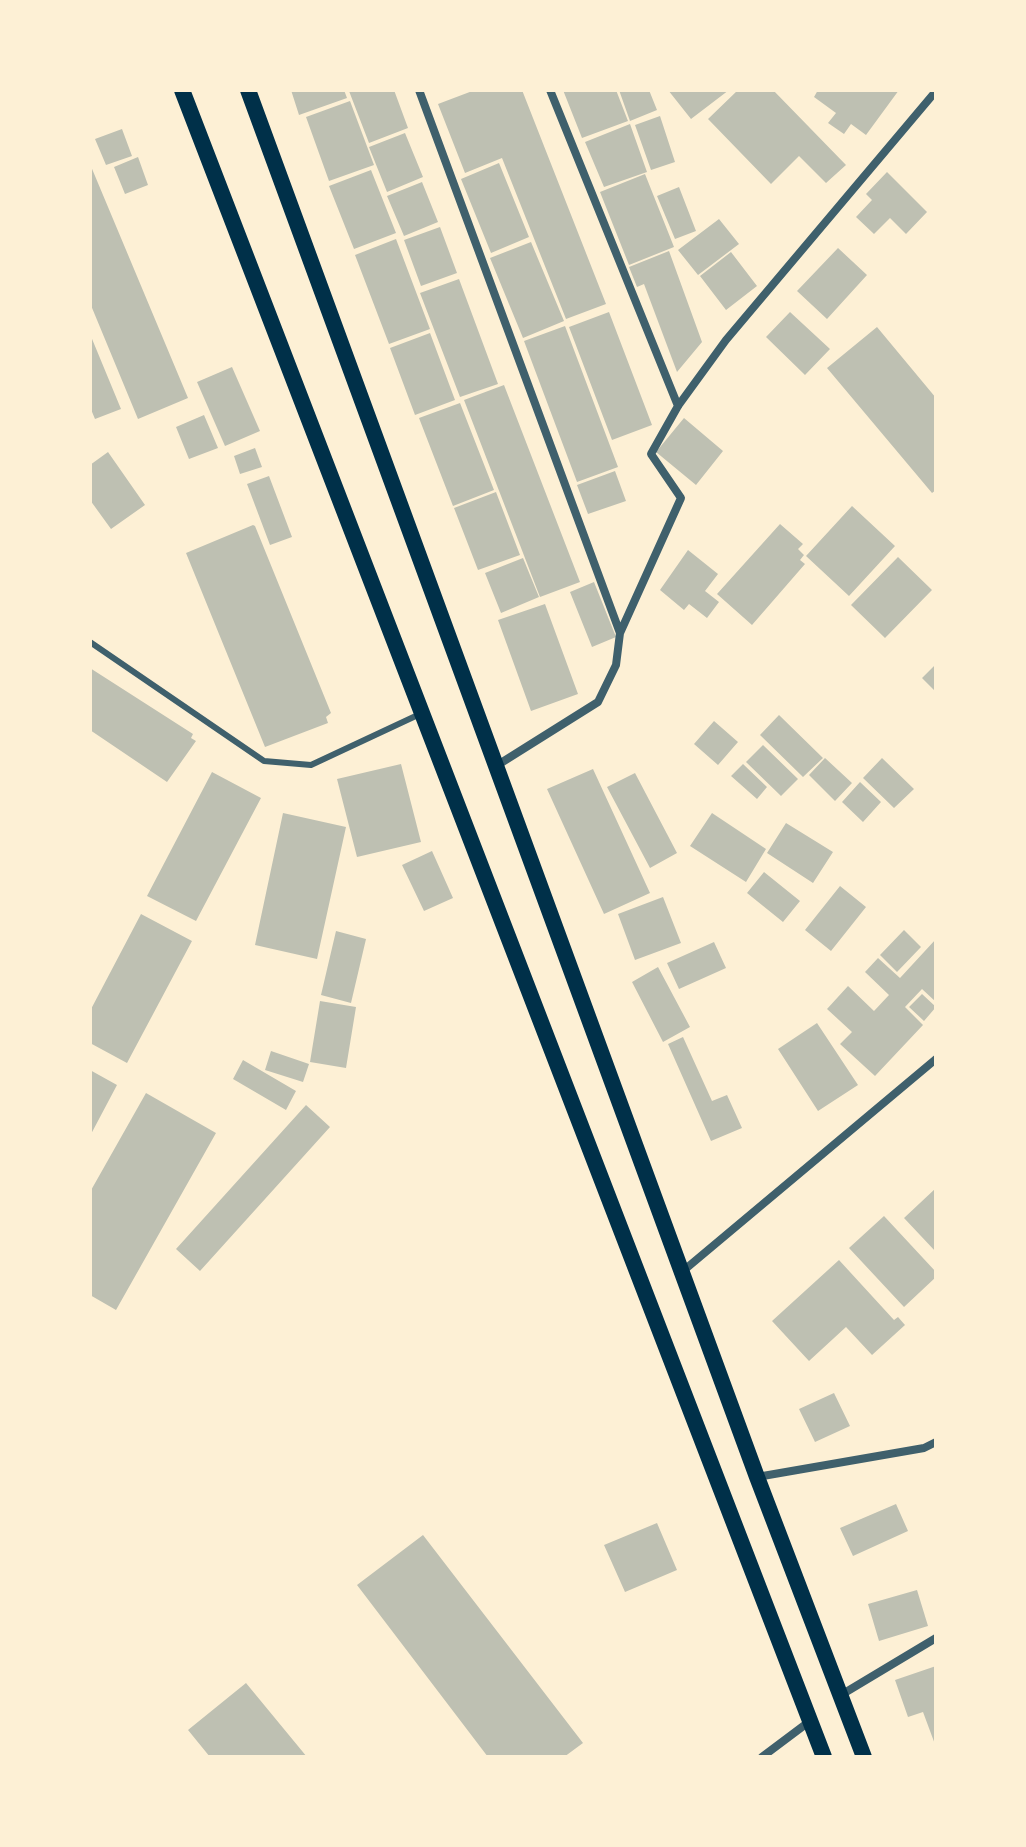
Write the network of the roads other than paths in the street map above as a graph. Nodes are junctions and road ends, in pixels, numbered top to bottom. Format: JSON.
{"nodes":[{"id":1,"x":182,"y":90,"type":"edge"},
{"id":2,"x":248,"y":90,"type":"edge"},
{"id":3,"x":419,"y":90,"type":"edge"},
{"id":4,"x":550,"y":90,"type":"edge"},
{"id":5,"x":936,"y":91,"type":"edge"},
{"id":6,"x":678,"y":406,"type":"junction"},
{"id":7,"x":620,"y":633,"type":"junction"},
{"id":8,"x":90,"y":642,"type":"edge"},
{"id":9,"x":420,"y":714,"type":"junction"},
{"id":10,"x":496,"y":766,"type":"junction"},
{"id":11,"x":936,"y":1059,"type":"edge"},
{"id":12,"x":683,"y":1271,"type":"junction"},
{"id":13,"x":936,"y":1442,"type":"edge"},
{"id":14,"x":757,"y":1477,"type":"junction"},
{"id":15,"x":936,"y":1638,"type":"edge"},
{"id":16,"x":841,"y":1696,"type":"junction"},
{"id":17,"x":810,"y":1721,"type":"junction"},
{"id":18,"x":762,"y":1757,"type":"edge"},
{"id":19,"x":824,"y":1757,"type":"edge"},
{"id":20,"x":864,"y":1757,"type":"edge"}],
"edges":[{"from":1,"to":9,"type":"main road"},
{"from":2,"to":10,"type":"main road"},
{"from":3,"to":7,"type":"street"},
{"from":4,"to":6,"type":"street"},
{"from":5,"to":6,"type":"street"},
{"from":6,"to":7,"type":"street"},
{"from":7,"to":10,"type":"street"},
{"from":8,"to":9,"type":"lane"},
{"from":9,"to":17,"type":"main road"},
{"from":10,"to":12,"type":"main road"},
{"from":11,"to":12,"type":"street"},
{"from":12,"to":14,"type":"main road"},
{"from":13,"to":14,"type":"street"},
{"from":14,"to":16,"type":"main road"},
{"from":15,"to":16,"type":"street"},
{"from":16,"to":20,"type":"main road"},
{"from":17,"to":18,"type":"street"},
{"from":17,"to":19,"type":"main road"}]}
